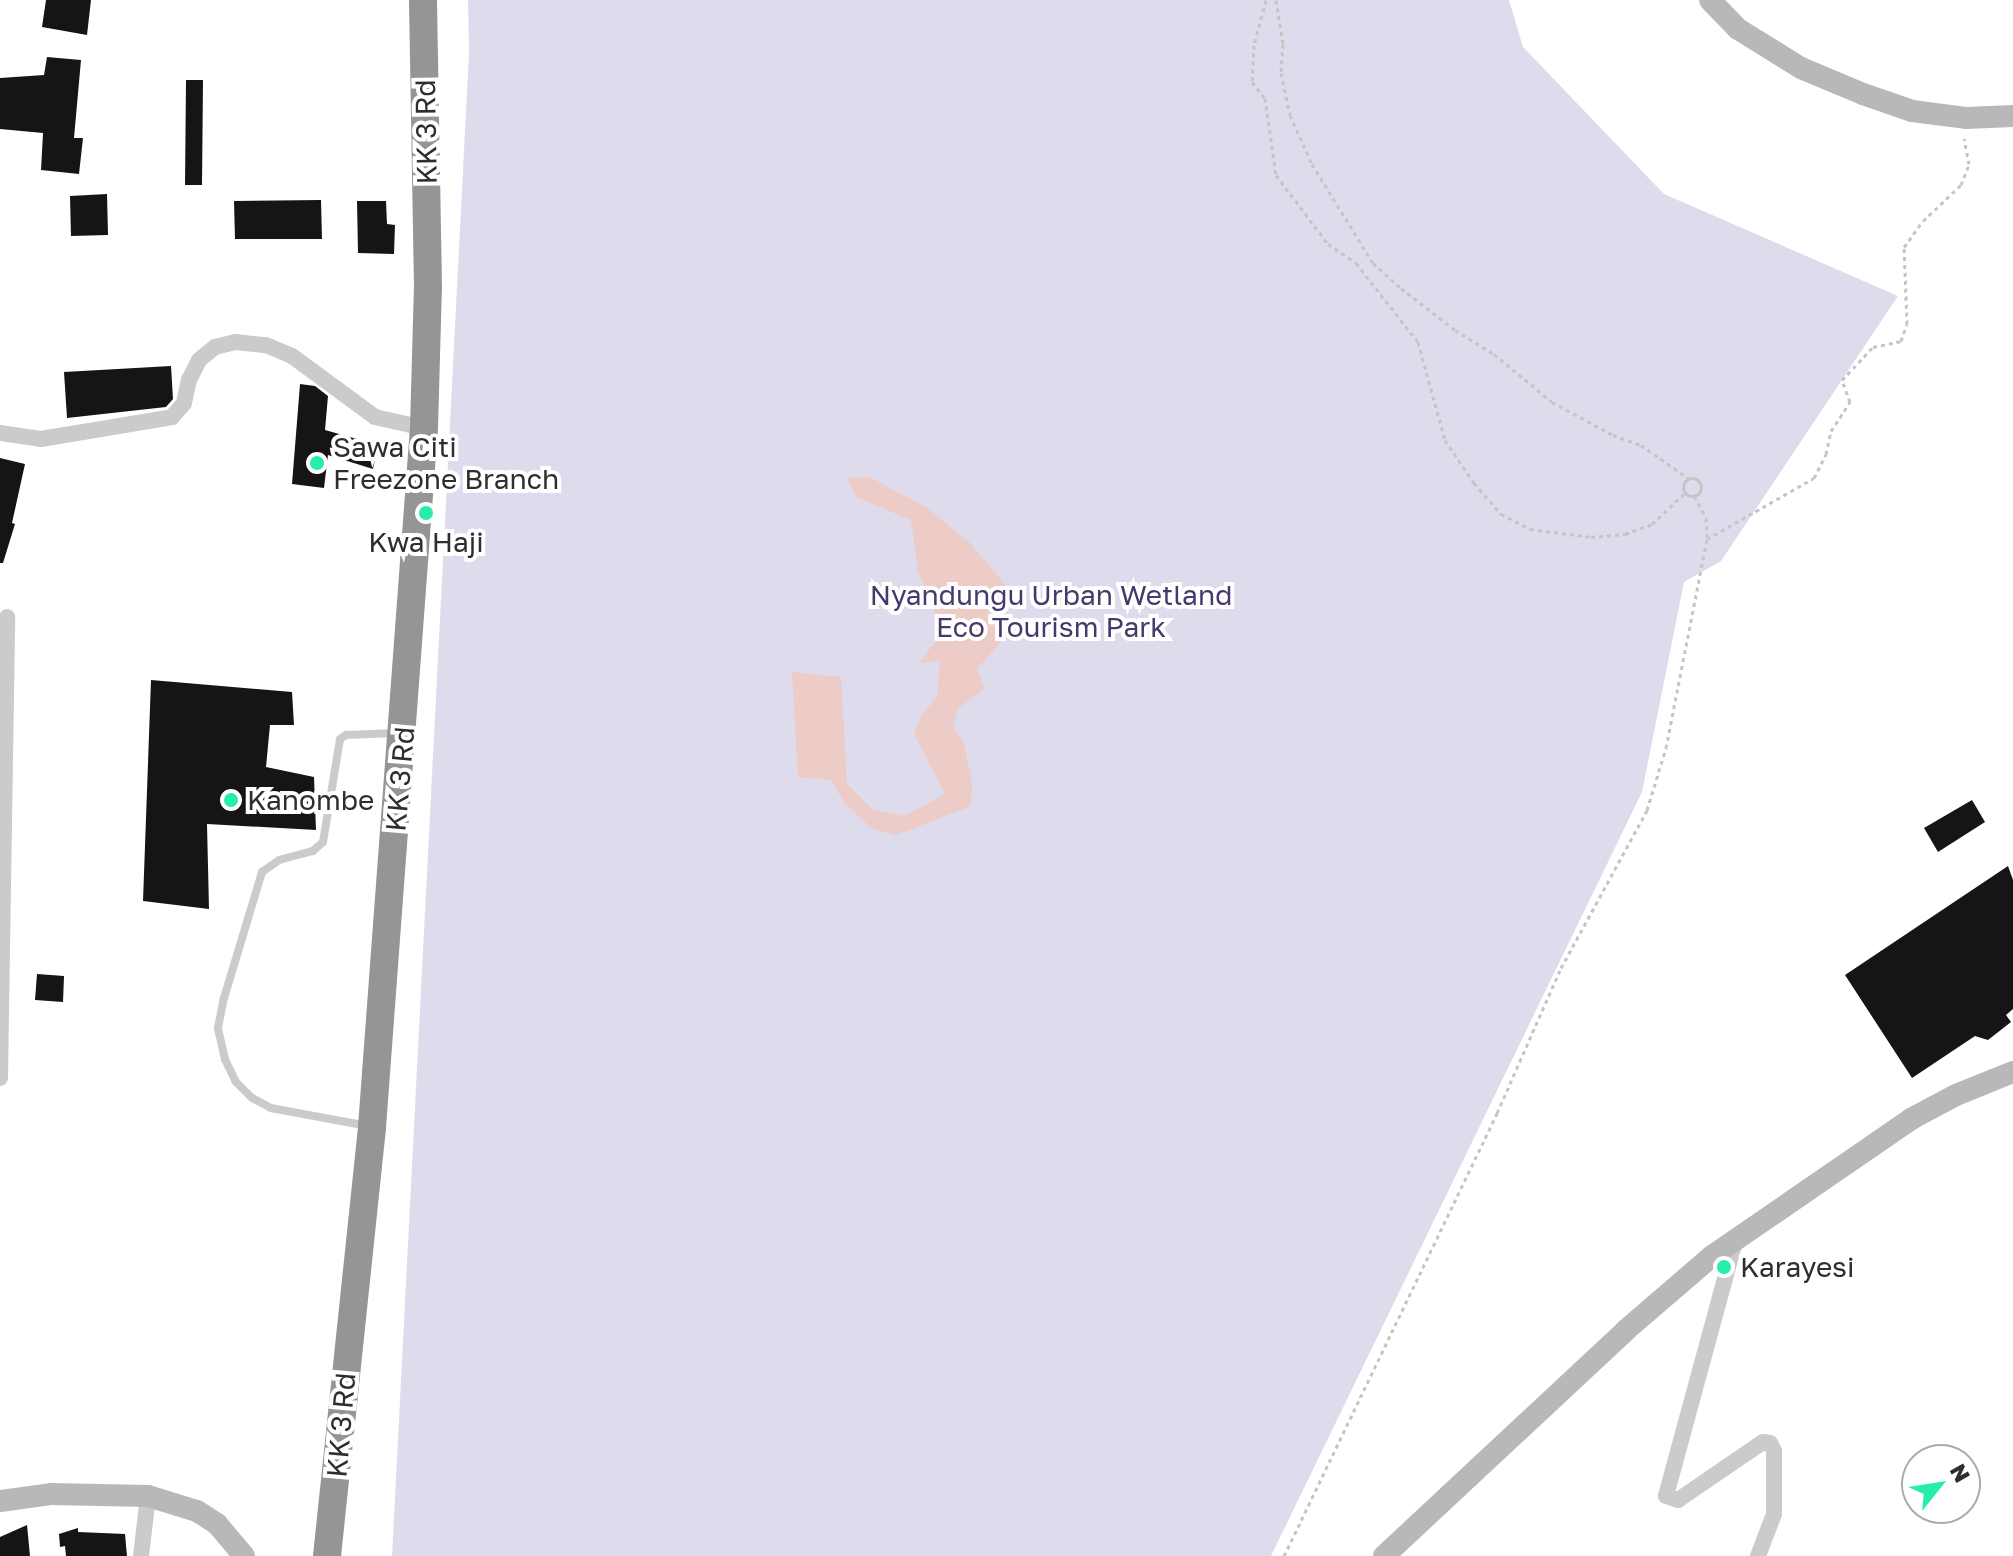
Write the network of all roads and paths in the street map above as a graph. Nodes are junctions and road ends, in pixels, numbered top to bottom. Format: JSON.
{"nodes":[{"id":1,"x":423,"y":0,"type":"edge"},
{"id":2,"x":1266,"y":0,"type":"edge"},
{"id":3,"x":1276,"y":0,"type":"edge"},
{"id":4,"x":1710,"y":0,"type":"edge"},
{"id":5,"x":2013,"y":116,"type":"edge"},
{"id":6,"x":1966,"y":118,"type":"junction"},
{"id":7,"x":424,"y":428,"type":"junction"},
{"id":8,"x":0,"y":433,"type":"edge"},
{"id":9,"x":1688,"y":478,"type":"junction"},
{"id":10,"x":1685,"y":493,"type":"junction"},
{"id":11,"x":1694,"y":496,"type":"junction"},
{"id":12,"x":1707,"y":539,"type":"junction"},
{"id":13,"x":7,"y":617,"type":"dead end"},
{"id":14,"x":404,"y":732,"type":"junction"},
{"id":15,"x":2013,"y":1072,"type":"edge"},
{"id":16,"x":0,"y":1078,"type":"edge"},
{"id":17,"x":372,"y":1127,"type":"junction"},
{"id":18,"x":1736,"y":1238,"type":"junction"},
{"id":19,"x":148,"y":1496,"type":"junction"},
{"id":20,"x":0,"y":1501,"type":"edge"},
{"id":21,"x":141,"y":1556,"type":"edge"},
{"id":22,"x":244,"y":1556,"type":"edge"},
{"id":23,"x":327,"y":1556,"type":"edge"},
{"id":24,"x":1284,"y":1556,"type":"edge"},
{"id":25,"x":1384,"y":1556,"type":"edge"},
{"id":26,"x":1758,"y":1556,"type":"edge"}],
"edges":[{"from":1,"to":7,"type":"highway","name":"KK 3 Rd"},
{"from":2,"to":10,"type":"path"},
{"from":3,"to":9,"type":"path"},
{"from":4,"to":6,"type":"main road"},
{"from":5,"to":6,"type":"main road"},
{"from":6,"to":12,"type":"path"},
{"from":7,"to":8,"type":"street"},
{"from":7,"to":14,"type":"highway","name":"KK 3 Rd"},
{"from":9,"to":10,"type":"path"},
{"from":9,"to":11,"type":"path"},
{"from":10,"to":11,"type":"path"},
{"from":11,"to":12,"type":"path"},
{"from":12,"to":24,"type":"path"},
{"from":13,"to":16,"type":"street"},
{"from":14,"to":17,"type":"highway","name":"KK 3 Rd"},
{"from":14,"to":17,"type":"lane"},
{"from":15,"to":18,"type":"main road"},
{"from":17,"to":23,"type":"highway","name":"KK 3 Rd"},
{"from":18,"to":25,"type":"main road"},
{"from":18,"to":26,"type":"street"},
{"from":19,"to":20,"type":"main road"},
{"from":19,"to":21,"type":"street"},
{"from":19,"to":22,"type":"main road"}]}
